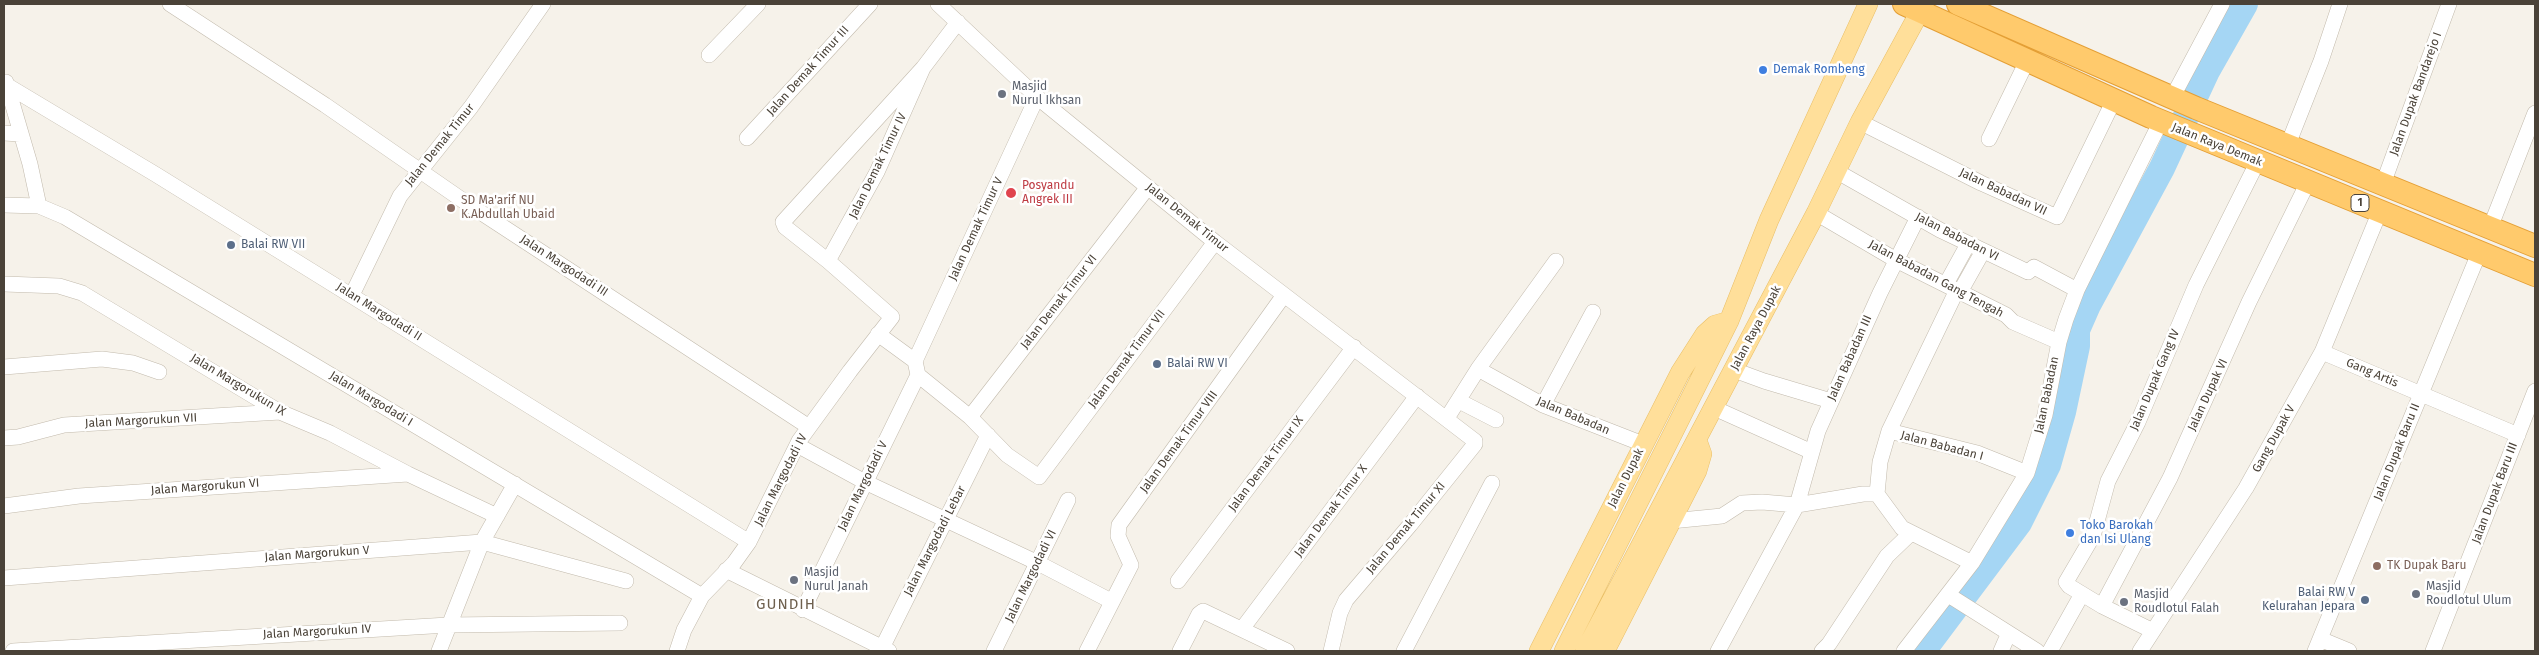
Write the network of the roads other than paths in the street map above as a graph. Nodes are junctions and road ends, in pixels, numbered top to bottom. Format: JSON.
{"nodes":[{"id":1,"x":170,"y":4,"type":"edge"},
{"id":2,"x":543,"y":4,"type":"edge"},
{"id":3,"x":758,"y":4,"type":"edge"},
{"id":4,"x":870,"y":4,"type":"edge"},
{"id":5,"x":938,"y":4,"type":"edge"},
{"id":6,"x":1868,"y":4,"type":"edge"},
{"id":7,"x":1958,"y":4,"type":"edge"},
{"id":8,"x":2222,"y":4,"type":"edge"},
{"id":9,"x":2340,"y":4,"type":"edge"},
{"id":10,"x":2450,"y":4,"type":"edge"},
{"id":11,"x":1916,"y":6,"type":"edge"},
{"id":12,"x":958,"y":22,"type":"junction"},
{"id":13,"x":709,"y":56,"type":"dead end"},
{"id":14,"x":2028,"y":61,"type":"junction"},
{"id":15,"x":923,"y":68,"type":"junction"},
{"id":16,"x":6,"y":82,"type":"edge"},
{"id":17,"x":1037,"y":97,"type":"junction"},
{"id":18,"x":2114,"y":100,"type":"junction"},
{"id":19,"x":2184,"y":103,"type":"junction"},
{"id":20,"x":2535,"y":113,"type":"edge"},
{"id":21,"x":1860,"y":122,"type":"junction"},
{"id":22,"x":2173,"y":127,"type":"junction"},
{"id":23,"x":4,"y":133,"type":"edge"},
{"id":24,"x":20,"y":134,"type":"junction"},
{"id":25,"x":747,"y":138,"type":"dead end"},
{"id":26,"x":1989,"y":139,"type":"dead end"},
{"id":27,"x":2287,"y":147,"type":"junction"},
{"id":28,"x":2258,"y":162,"type":"junction"},
{"id":29,"x":419,"y":170,"type":"junction"},
{"id":30,"x":1836,"y":171,"type":"junction"},
{"id":31,"x":2308,"y":182,"type":"junction"},
{"id":32,"x":2383,"y":184,"type":"junction"},
{"id":33,"x":1148,"y":188,"type":"junction"},
{"id":34,"x":4,"y":206,"type":"edge"},
{"id":35,"x":39,"y":206,"type":"junction"},
{"id":36,"x":2380,"y":211,"type":"junction"},
{"id":37,"x":1816,"y":213,"type":"junction"},
{"id":38,"x":1918,"y":218,"type":"junction"},
{"id":39,"x":2490,"y":228,"type":"junction"},
{"id":40,"x":1215,"y":242,"type":"junction"},
{"id":41,"x":1968,"y":244,"type":"junction"},
{"id":42,"x":2535,"y":246,"type":"edge"},
{"id":43,"x":1983,"y":251,"type":"junction"},
{"id":44,"x":2479,"y":253,"type":"junction"},
{"id":45,"x":1896,"y":260,"type":"junction"},
{"id":46,"x":828,"y":261,"type":"junction"},
{"id":47,"x":1556,"y":261,"type":"dead end"},
{"id":48,"x":2535,"y":275,"type":"edge"},
{"id":49,"x":4,"y":284,"type":"edge"},
{"id":50,"x":1954,"y":289,"type":"junction"},
{"id":51,"x":2077,"y":290,"type":"junction"},
{"id":52,"x":352,"y":295,"type":"junction"},
{"id":53,"x":1284,"y":295,"type":"junction"},
{"id":54,"x":1593,"y":312,"type":"dead end"},
{"id":55,"x":1729,"y":321,"type":"junction"},
{"id":56,"x":878,"y":334,"type":"junction"},
{"id":57,"x":2059,"y":342,"type":"junction"},
{"id":58,"x":1354,"y":347,"type":"junction"},
{"id":59,"x":2322,"y":352,"type":"junction"},
{"id":60,"x":4,"y":367,"type":"edge"},
{"id":61,"x":916,"y":368,"type":"junction"},
{"id":62,"x":1478,"y":369,"type":"junction"},
{"id":63,"x":1734,"y":370,"type":"junction"},
{"id":64,"x":159,"y":372,"type":"dead end"},
{"id":65,"x":2535,"y":390,"type":"edge"},
{"id":66,"x":2421,"y":394,"type":"junction"},
{"id":67,"x":1417,"y":396,"type":"junction"},
{"id":68,"x":1458,"y":401,"type":"junction"},
{"id":69,"x":1831,"y":401,"type":"junction"},
{"id":70,"x":1543,"y":405,"type":"junction"},
{"id":71,"x":1714,"y":408,"type":"junction"},
{"id":72,"x":280,"y":412,"type":"junction"},
{"id":73,"x":970,"y":416,"type":"junction"},
{"id":74,"x":1447,"y":418,"type":"junction"},
{"id":75,"x":1496,"y":420,"type":"dead end"},
{"id":76,"x":809,"y":427,"type":"junction"},
{"id":77,"x":1889,"y":431,"type":"junction"},
{"id":78,"x":988,"y":435,"type":"junction"},
{"id":79,"x":2518,"y":435,"type":"junction"},
{"id":80,"x":4,"y":438,"type":"edge"},
{"id":81,"x":1698,"y":440,"type":"junction"},
{"id":82,"x":1643,"y":444,"type":"junction"},
{"id":83,"x":797,"y":445,"type":"junction"},
{"id":84,"x":1812,"y":452,"type":"junction"},
{"id":85,"x":2027,"y":473,"type":"junction"},
{"id":86,"x":408,"y":474,"type":"junction"},
{"id":87,"x":865,"y":482,"type":"junction"},
{"id":88,"x":1492,"y":483,"type":"dead end"},
{"id":89,"x":515,"y":484,"type":"junction"},
{"id":90,"x":1877,"y":494,"type":"junction"},
{"id":91,"x":1068,"y":500,"type":"dead end"},
{"id":92,"x":1797,"y":505,"type":"junction"},
{"id":93,"x":4,"y":506,"type":"edge"},
{"id":94,"x":497,"y":516,"type":"junction"},
{"id":95,"x":946,"y":519,"type":"junction"},
{"id":96,"x":1671,"y":521,"type":"junction"},
{"id":97,"x":1910,"y":534,"type":"junction"},
{"id":98,"x":482,"y":542,"type":"junction"},
{"id":99,"x":749,"y":542,"type":"junction"},
{"id":100,"x":1038,"y":562,"type":"junction"},
{"id":101,"x":1972,"y":564,"type":"junction"},
{"id":102,"x":726,"y":570,"type":"junction"},
{"id":103,"x":4,"y":578,"type":"edge"},
{"id":104,"x":1178,"y":580,"type":"dead end"},
{"id":105,"x":626,"y":581,"type":"dead end"},
{"id":106,"x":2082,"y":594,"type":"junction"},
{"id":107,"x":702,"y":596,"type":"junction"},
{"id":108,"x":1951,"y":596,"type":"junction"},
{"id":109,"x":1112,"y":601,"type":"junction"},
{"id":110,"x":2102,"y":606,"type":"junction"},
{"id":111,"x":803,"y":610,"type":"junction"},
{"id":112,"x":620,"y":623,"type":"dead end"},
{"id":113,"x":448,"y":625,"type":"junction"},
{"id":114,"x":1245,"y":626,"type":"dead end"},
{"id":115,"x":2153,"y":631,"type":"junction"},
{"id":116,"x":2008,"y":635,"type":"junction"},
{"id":117,"x":2317,"y":645,"type":"edge"},
{"id":118,"x":885,"y":650,"type":"edge"},
{"id":119,"x":14,"y":651,"type":"edge"},
{"id":120,"x":439,"y":651,"type":"edge"},
{"id":121,"x":677,"y":651,"type":"edge"},
{"id":122,"x":994,"y":651,"type":"edge"},
{"id":123,"x":1087,"y":651,"type":"edge"},
{"id":124,"x":1180,"y":651,"type":"edge"},
{"id":125,"x":1287,"y":651,"type":"edge"},
{"id":126,"x":1331,"y":651,"type":"edge"},
{"id":127,"x":1404,"y":651,"type":"edge"},
{"id":128,"x":1540,"y":651,"type":"edge"},
{"id":129,"x":1564,"y":651,"type":"edge"},
{"id":130,"x":1585,"y":651,"type":"edge"},
{"id":131,"x":1605,"y":651,"type":"edge"},
{"id":132,"x":1718,"y":651,"type":"edge"},
{"id":133,"x":1822,"y":651,"type":"edge"},
{"id":134,"x":1904,"y":651,"type":"edge"},
{"id":135,"x":2001,"y":651,"type":"edge"},
{"id":136,"x":2036,"y":651,"type":"edge"},
{"id":137,"x":2050,"y":651,"type":"edge"},
{"id":138,"x":2140,"y":651,"type":"edge"},
{"id":139,"x":2349,"y":651,"type":"edge"},
{"id":140,"x":2433,"y":651,"type":"edge"}],
"edges":[{"from":1,"to":29,"type":"street","name":"Jalan Margodadi III"},
{"from":2,"to":29,"type":"street","name":"Jalan Demak Timur"},
{"from":3,"to":13,"type":"street"},
{"from":4,"to":25,"type":"street","name":"Jalan Demak Timur III"},
{"from":5,"to":12,"type":"street","name":"Jalan Demak Timur"},
{"from":6,"to":55,"type":"main road","name":"Jalan Raya Dupak"},
{"from":7,"to":19,"type":"highway","name":"Jalan Raya Demak","number":"1"},
{"from":8,"to":19,"type":"street"},
{"from":9,"to":27,"type":"street"},
{"from":10,"to":32,"type":"street","name":"Jalan Dupak Bandarejo I"},
{"from":11,"to":14,"type":"highway","name":"Jalan Raya Demak","number":"1"},
{"from":11,"to":21,"type":"main road","name":"Jalan Raya Dupak"},
{"from":12,"to":15,"type":"street","name":"Jalan Demak Timur IV"},
{"from":12,"to":17,"type":"street","name":"Jalan Demak Timur"},
{"from":14,"to":18,"type":"highway","name":"Jalan Raya Demak","number":"1"},
{"from":14,"to":26,"type":"street"},
{"from":15,"to":46,"type":"street","name":"Jalan Demak Timur IV"},
{"from":15,"to":46,"type":"street","name":"Jalan Demak Timur IV"},
{"from":16,"to":24,"type":"street"},
{"from":16,"to":52,"type":"street","name":"Jalan Margodadi II"},
{"from":17,"to":33,"type":"street","name":"Jalan Demak Timur"},
{"from":17,"to":61,"type":"street","name":"Jalan Demak Timur V"},
{"from":18,"to":21,"type":"street","name":"Jalan Babadan VII"},
{"from":18,"to":22,"type":"highway","name":"Jalan Raya Demak","number":"1"},
{"from":19,"to":27,"type":"highway","name":"Jalan Raya Demak","number":"1"},
{"from":20,"to":39,"type":"street"},
{"from":21,"to":30,"type":"main road","name":"Jalan Raya Dupak"},
{"from":22,"to":28,"type":"highway","name":"Jalan Raya Demak","number":"1"},
{"from":22,"to":51,"type":"street","name":"Jalan Babadan"},
{"from":23,"to":24,"type":"street"},
{"from":24,"to":35,"type":"street"},
{"from":27,"to":32,"type":"highway","name":"Jalan Raya Demak","number":"1"},
{"from":28,"to":31,"type":"highway","name":"Jalan Raya Demak","number":"1"},
{"from":28,"to":106,"type":"street","name":"Jalan Dupak Gang IV"},
{"from":29,"to":52,"type":"street","name":"Jalan Demak Timur"},
{"from":29,"to":76,"type":"street","name":"Jalan Margodadi III"},
{"from":30,"to":37,"type":"main road","name":"Jalan Raya Dupak"},
{"from":30,"to":38,"type":"street","name":"Jalan Babadan VI"},
{"from":31,"to":36,"type":"highway","name":"Jalan Raya Demak","number":"1"},
{"from":31,"to":110,"type":"street","name":"Jalan Dupak VI"},
{"from":32,"to":39,"type":"highway","name":"Jalan Raya Demak","number":"1"},
{"from":33,"to":40,"type":"street","name":"Jalan Demak Timur"},
{"from":33,"to":73,"type":"street","name":"Jalan Demak Timur VI"},
{"from":34,"to":35,"type":"street"},
{"from":35,"to":89,"type":"street","name":"Jalan Margodadi I"},
{"from":36,"to":44,"type":"highway","name":"Jalan Raya Demak","number":"1"},
{"from":36,"to":59,"type":"street","name":"Gang Dupak V"},
{"from":37,"to":45,"type":"street","name":"Jalan Babadan Gang Tengah"},
{"from":37,"to":63,"type":"main road","name":"Jalan Raya Dupak"},
{"from":38,"to":41,"type":"street","name":"Jalan Babadan VI"},
{"from":38,"to":45,"type":"street","name":"Jalan Babadan III"},
{"from":39,"to":42,"type":"highway","name":"Jalan Raya Demak","number":"1"},
{"from":40,"to":53,"type":"street","name":"Jalan Demak Timur"},
{"from":40,"to":78,"type":"street","name":"Jalan Demak Timur VII"},
{"from":41,"to":43,"type":"street","name":"Jalan Babadan VI"},
{"from":41,"to":50,"type":"street"},
{"from":43,"to":50,"type":"street"},
{"from":43,"to":51,"type":"street","name":"Jalan Babadan VI"},
{"from":44,"to":48,"type":"highway","name":"Jalan Raya Demak","number":"1"},
{"from":44,"to":66,"type":"street","name":"Jalan Dupak Baru II"},
{"from":45,"to":50,"type":"street","name":"Jalan Babadan Gang Tengah"},
{"from":45,"to":69,"type":"street","name":"Jalan Babadan III"},
{"from":46,"to":56,"type":"street","name":"Jalan Margodadi IV"},
{"from":47,"to":62,"type":"street"},
{"from":49,"to":72,"type":"street","name":"Jalan Margorukun IX"},
{"from":50,"to":57,"type":"street","name":"Jalan Babadan Gang Tengah"},
{"from":50,"to":77,"type":"street"},
{"from":51,"to":57,"type":"street","name":"Jalan Babadan"},
{"from":52,"to":99,"type":"street","name":"Jalan Margodadi II"},
{"from":53,"to":58,"type":"street","name":"Jalan Demak Timur"},
{"from":53,"to":109,"type":"street","name":"Jalan Demak Timur VIII"},
{"from":54,"to":70,"type":"street"},
{"from":55,"to":82,"type":"main road","name":"Jalan Dupak"},
{"from":55,"to":129,"type":"main road","name":"Jalan Raya Dupak"},
{"from":56,"to":61,"type":"street"},
{"from":56,"to":76,"type":"street","name":"Jalan Margodadi IV"},
{"from":57,"to":85,"type":"street","name":"Jalan Babadan"},
{"from":58,"to":67,"type":"street","name":"Jalan Demak Timur"},
{"from":58,"to":104,"type":"street","name":"Jalan Demak Timur IX"},
{"from":59,"to":66,"type":"street","name":"Gang Artis"},
{"from":59,"to":115,"type":"street","name":"Gang Dupak V"},
{"from":60,"to":64,"type":"street"},
{"from":61,"to":73,"type":"street"},
{"from":61,"to":87,"type":"street","name":"Jalan Margodadi V"},
{"from":62,"to":68,"type":"street"},
{"from":62,"to":70,"type":"street","name":"Jalan Babadan"},
{"from":63,"to":69,"type":"street"},
{"from":63,"to":71,"type":"main road","name":"Jalan Raya Dupak"},
{"from":65,"to":79,"type":"street","name":"Jalan Dupak Baru III"},
{"from":66,"to":79,"type":"street","name":"Gang Artis"},
{"from":66,"to":117,"type":"street","name":"Jalan Dupak Baru II"},
{"from":67,"to":74,"type":"street","name":"Jalan Demak Timur"},
{"from":67,"to":114,"type":"street","name":"Jalan Demak Timur X"},
{"from":68,"to":74,"type":"street"},
{"from":68,"to":75,"type":"street"},
{"from":69,"to":84,"type":"street","name":"Jalan Babadan III"},
{"from":70,"to":82,"type":"street","name":"Jalan Babadan"},
{"from":71,"to":81,"type":"main road","name":"Jalan Raya Dupak"},
{"from":71,"to":84,"type":"street"},
{"from":72,"to":80,"type":"street","name":"Jalan Margorukun VII"},
{"from":72,"to":86,"type":"street","name":"Jalan Margorukun IX"},
{"from":73,"to":78,"type":"street"},
{"from":74,"to":126,"type":"street","name":"Jalan Demak Timur XI"},
{"from":76,"to":83,"type":"street","name":"Jalan Margodadi IV"},
{"from":77,"to":85,"type":"street","name":"Jalan Babadan I"},
{"from":77,"to":90,"type":"street","name":"Jalan Babadan I"},
{"from":78,"to":95,"type":"street","name":"Jalan Margodadi Lebar"},
{"from":79,"to":140,"type":"street","name":"Jalan Dupak Baru III"},
{"from":81,"to":96,"type":"main road"},
{"from":81,"to":130,"type":"main road","name":"Jalan Raya Dupak"},
{"from":82,"to":128,"type":"main road","name":"Jalan Dupak"},
{"from":83,"to":87,"type":"street"},
{"from":83,"to":99,"type":"street","name":"Jalan Margodadi IV"},
{"from":84,"to":92,"type":"street","name":"Jalan Babadan III"},
{"from":85,"to":101,"type":"street","name":"Jalan Babadan"},
{"from":86,"to":93,"type":"street","name":"Jalan Margorukun VI"},
{"from":86,"to":94,"type":"street","name":"Jalan Margorukun IX"},
{"from":87,"to":95,"type":"street"},
{"from":87,"to":111,"type":"street","name":"Jalan Margodadi V"},
{"from":88,"to":127,"type":"street"},
{"from":89,"to":94,"type":"street"},
{"from":89,"to":107,"type":"street","name":"Jalan Margodadi I"},
{"from":90,"to":92,"type":"street"},
{"from":90,"to":97,"type":"street"},
{"from":91,"to":100,"type":"street","name":"Jalan Margodadi VI"},
{"from":92,"to":96,"type":"street"},
{"from":92,"to":132,"type":"street","name":"Jalan Babadan III"},
{"from":94,"to":98,"type":"street"},
{"from":95,"to":100,"type":"street"},
{"from":95,"to":118,"type":"street","name":"Jalan Margodadi Lebar"},
{"from":96,"to":131,"type":"main road"},
{"from":97,"to":101,"type":"street"},
{"from":97,"to":133,"type":"street"},
{"from":98,"to":103,"type":"street","name":"Jalan Margorukun V"},
{"from":98,"to":105,"type":"street","name":"Jalan Margorukun V"},
{"from":98,"to":113,"type":"street"},
{"from":99,"to":102,"type":"street","name":"Jalan Margodadi IV"},
{"from":100,"to":109,"type":"street"},
{"from":100,"to":122,"type":"street","name":"Jalan Margodadi VI"},
{"from":101,"to":108,"type":"street","name":"Jalan Babadan"},
{"from":102,"to":107,"type":"street","name":"Jalan Margodadi IV"},
{"from":102,"to":111,"type":"street"},
{"from":106,"to":110,"type":"street","name":"Jalan Dupak Gang IV"},
{"from":106,"to":137,"type":"street"},
{"from":107,"to":121,"type":"street","name":"Jalan Margodadi IV"},
{"from":108,"to":116,"type":"street"},
{"from":108,"to":134,"type":"street","name":"Jalan Babadan"},
{"from":109,"to":123,"type":"street"},
{"from":110,"to":115,"type":"street","name":"Jalan Dupak Gang IV"},
{"from":111,"to":118,"type":"street"},
{"from":112,"to":113,"type":"street","name":"Jalan Margorukun IV"},
{"from":113,"to":119,"type":"street","name":"Jalan Margorukun IV"},
{"from":113,"to":120,"type":"street"},
{"from":115,"to":138,"type":"street","name":"Gang Dupak V"},
{"from":116,"to":135,"type":"street"},
{"from":116,"to":136,"type":"street"},
{"from":117,"to":139,"type":"street"},
{"from":124,"to":125,"type":"street"}]}
